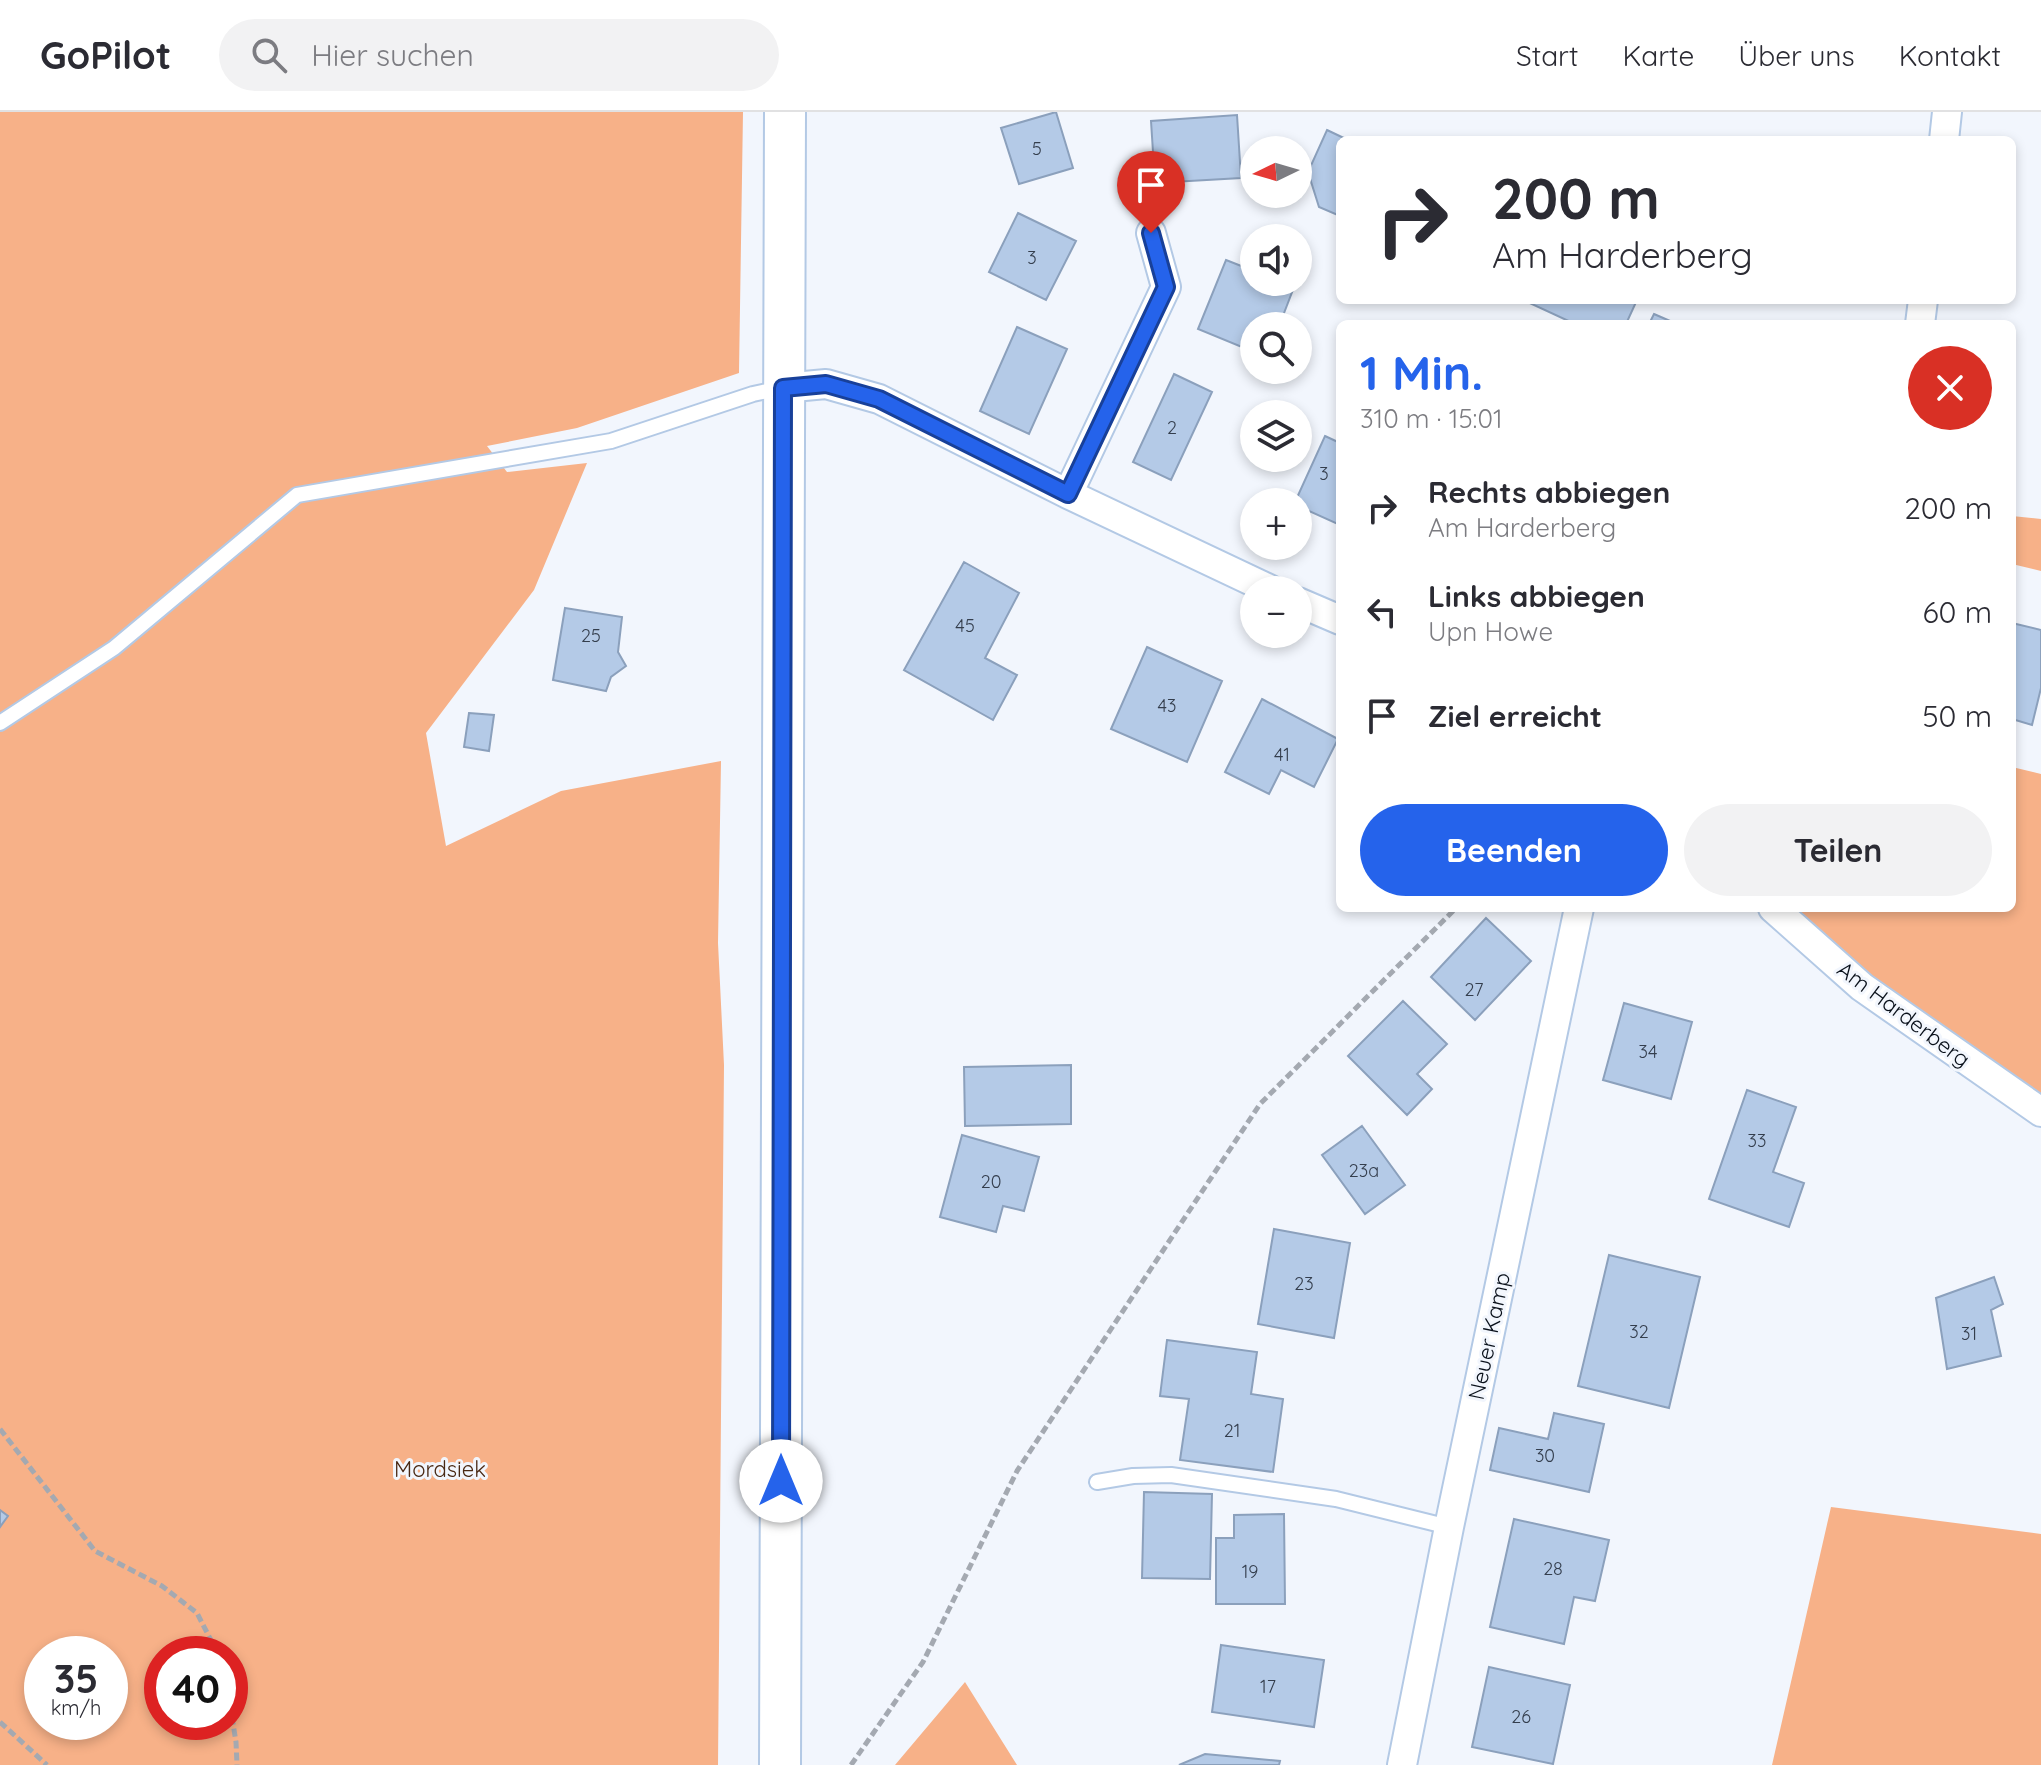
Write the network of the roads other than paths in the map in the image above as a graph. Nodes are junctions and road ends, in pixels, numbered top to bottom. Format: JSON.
{"nodes":[{"id":1,"x":785,"y":112,"type":"edge"},
{"id":2,"x":1947,"y":112,"type":"edge"},
{"id":3,"x":1944,"y":136,"type":"edge"},
{"id":4,"x":1151,"y":233,"type":"dead end"},
{"id":5,"x":783,"y":388,"type":"junction"},
{"id":6,"x":1068,"y":494,"type":"junction"},
{"id":7,"x":1241,"y":576,"type":"edge"},
{"id":8,"x":1312,"y":608,"type":"edge"},
{"id":9,"x":1336,"y":618,"type":"edge"},
{"id":10,"x":0,"y":723,"type":"edge"},
{"id":11,"x":1578,"y":912,"type":"edge"},
{"id":12,"x":1778,"y":912,"type":"edge"},
{"id":13,"x":2041,"y":1112,"type":"edge"},
{"id":14,"x":1097,"y":1482,"type":"dead end"},
{"id":15,"x":1449,"y":1527,"type":"junction"},
{"id":16,"x":780,"y":1765,"type":"edge"},
{"id":17,"x":1402,"y":1765,"type":"edge"}],
"edges":[{"from":1,"to":5,"type":"street"},
{"from":2,"to":3,"type":"street"},
{"from":4,"to":6,"type":"street"},
{"from":5,"to":6,"type":"street"},
{"from":5,"to":10,"type":"lane"},
{"from":5,"to":16,"type":"street"},
{"from":6,"to":7,"type":"street"},
{"from":8,"to":9,"type":"street"},
{"from":11,"to":15,"type":"street","name":"Neuer Kamp"},
{"from":12,"to":13,"type":"street","name":"Am Harderberg"},
{"from":14,"to":15,"type":"lane"},
{"from":15,"to":17,"type":"street","name":"Neuer Kamp"}]}
